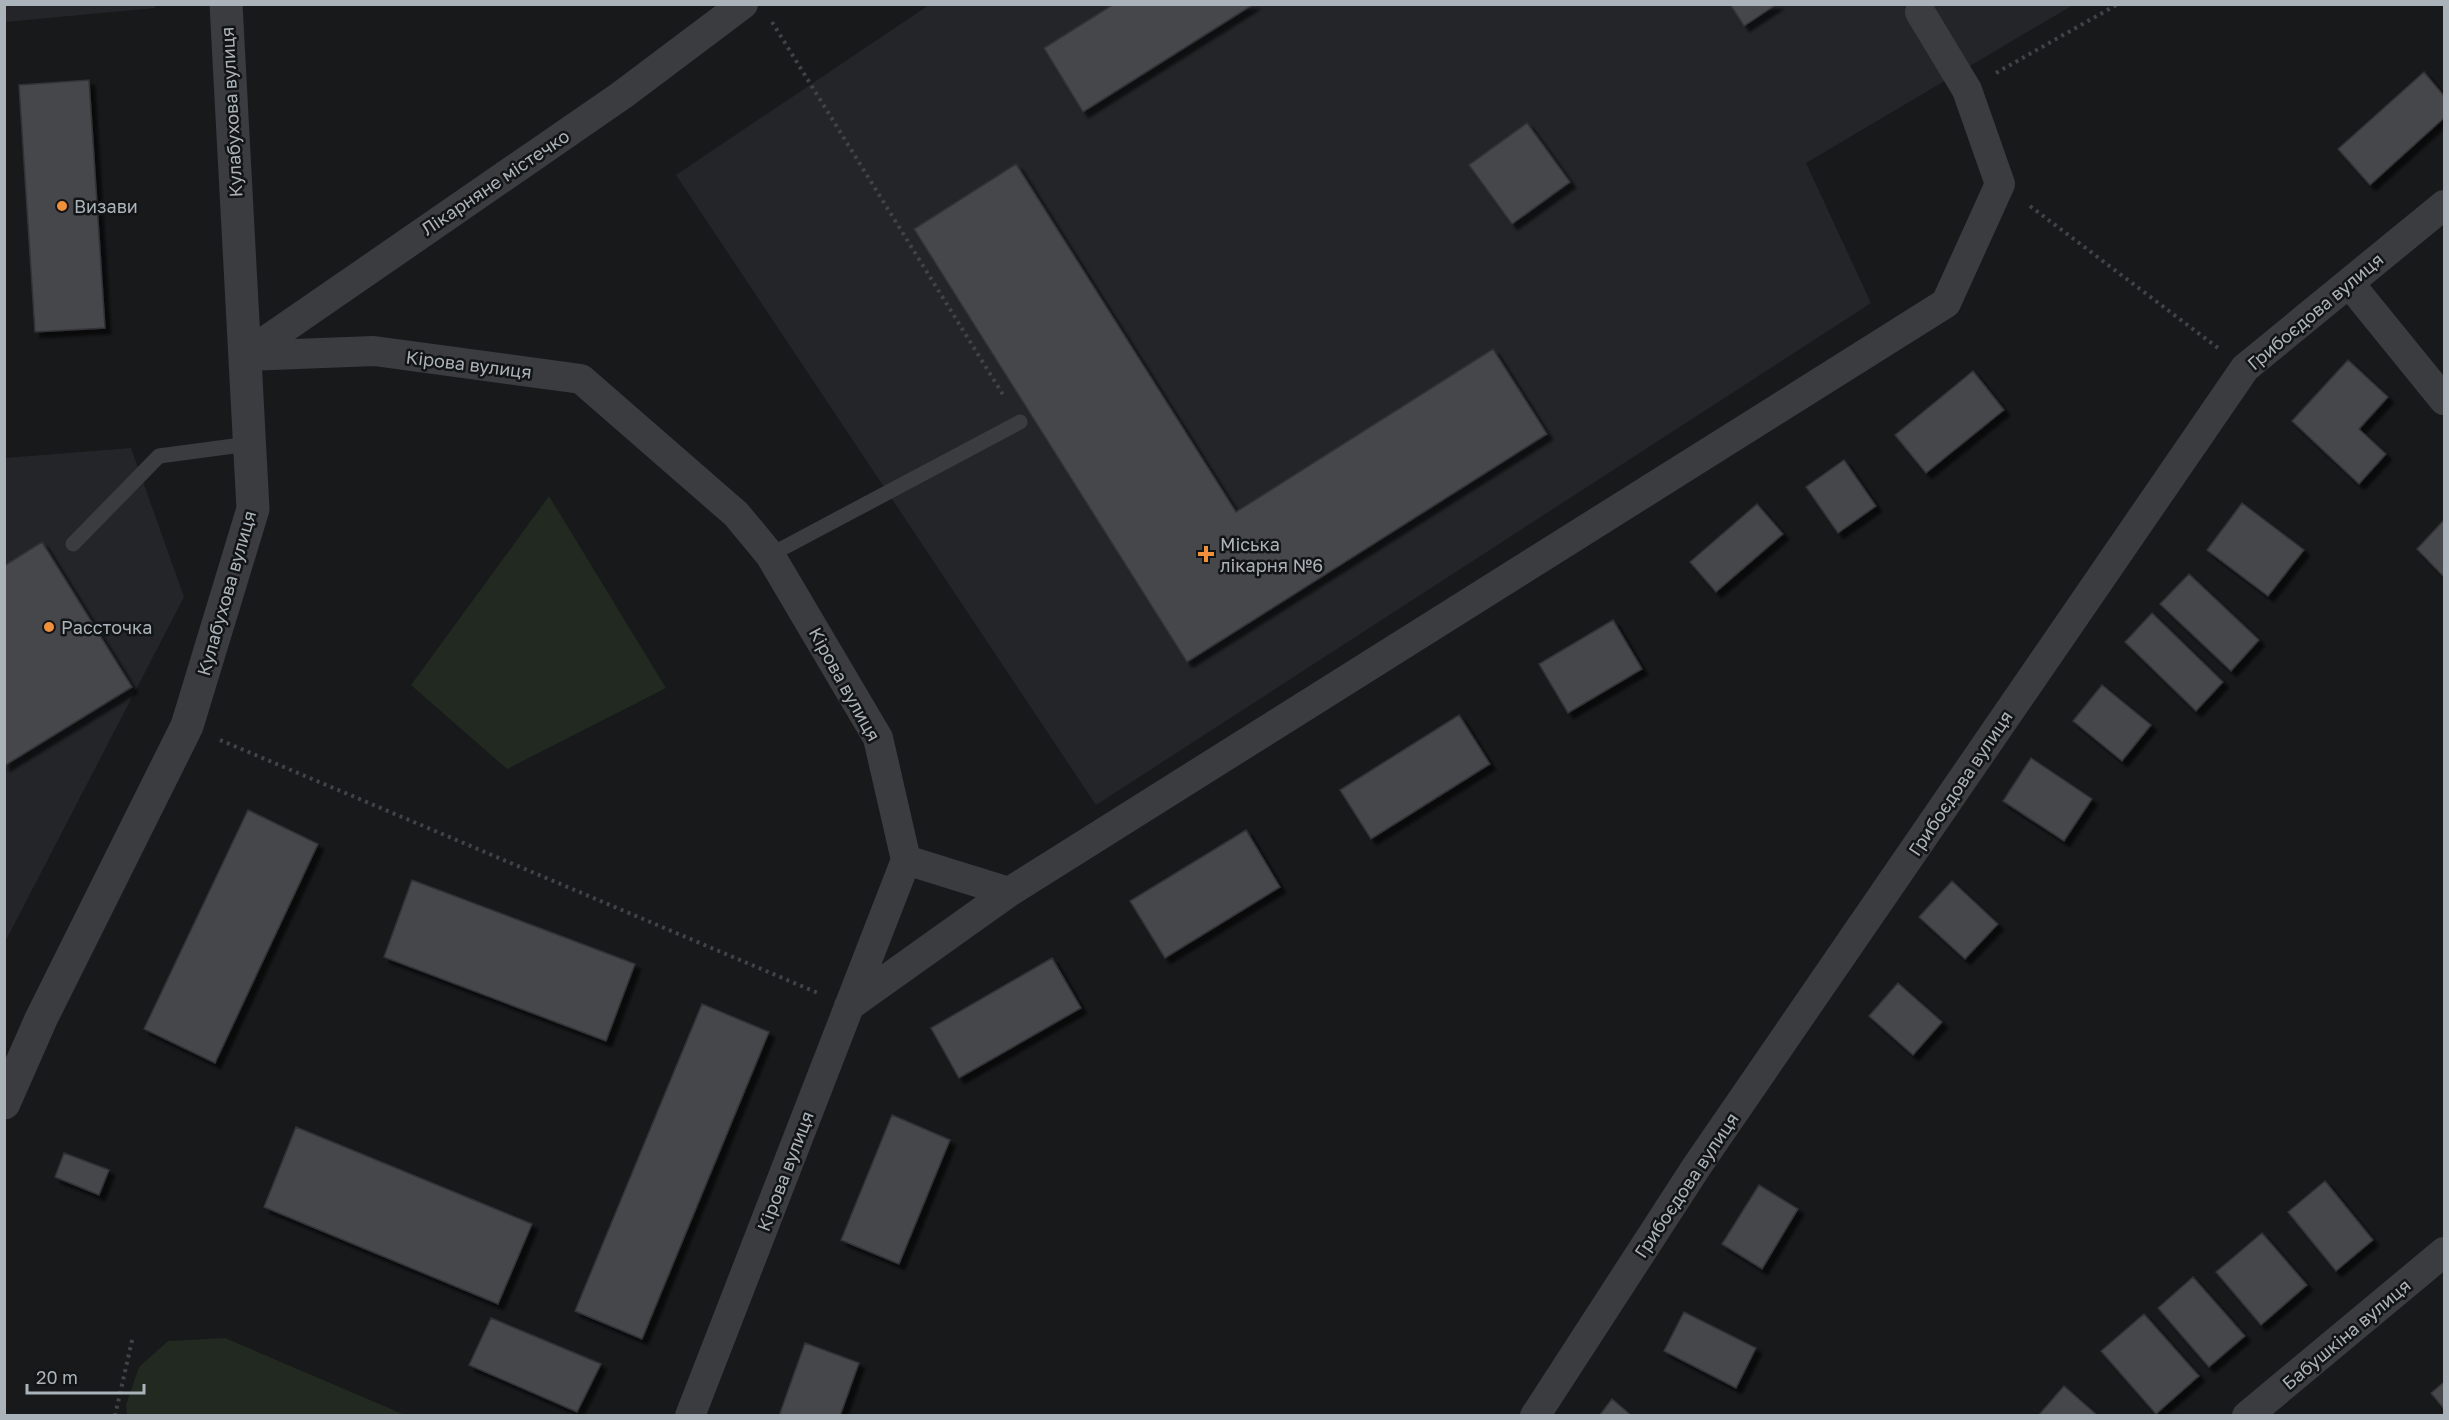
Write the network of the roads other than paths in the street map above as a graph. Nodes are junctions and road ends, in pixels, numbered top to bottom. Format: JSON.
{"nodes":[{"id":1,"x":226,"y":4,"type":"edge"},
{"id":2,"x":1919,"y":8,"type":"edge"},
{"id":3,"x":755,"y":10,"type":"edge"},
{"id":4,"x":2445,"y":205,"type":"edge"},
{"id":5,"x":2349,"y":283,"type":"junction"},
{"id":6,"x":244,"y":356,"type":"junction"},
{"id":7,"x":2445,"y":400,"type":"edge"},
{"id":8,"x":1020,"y":422,"type":"road end"},
{"id":9,"x":249,"y":444,"type":"junction"},
{"id":10,"x":73,"y":544,"type":"dead end"},
{"id":11,"x":770,"y":555,"type":"junction"},
{"id":12,"x":906,"y":860,"type":"junction"},
{"id":13,"x":1009,"y":892,"type":"junction"},
{"id":14,"x":849,"y":1006,"type":"junction"},
{"id":15,"x":4,"y":1103,"type":"edge"},
{"id":16,"x":2445,"y":1252,"type":"edge"},
{"id":17,"x":690,"y":1416,"type":"edge"},
{"id":18,"x":1535,"y":1416,"type":"edge"},
{"id":19,"x":2247,"y":1416,"type":"edge"}],
"edges":[{"from":1,"to":6,"type":"street","name":"Кулабухова вулиця"},
{"from":2,"to":13,"type":"street"},
{"from":3,"to":6,"type":"street","name":"Лікарняне містечко"},
{"from":4,"to":5,"type":"street","name":"Грибоєдова вулиця"},
{"from":5,"to":7,"type":"street"},
{"from":5,"to":18,"type":"street","name":"Грибоєдова вулиця"},
{"from":6,"to":9,"type":"street","name":"Кулабухова вулиця"},
{"from":6,"to":11,"type":"street","name":"Кірова вулиця"},
{"from":8,"to":11,"type":"lane"},
{"from":9,"to":10,"type":"lane"},
{"from":9,"to":15,"type":"street","name":"Кулабухова вулиця"},
{"from":11,"to":12,"type":"street","name":"Кірова вулиця"},
{"from":12,"to":13,"type":"street"},
{"from":12,"to":14,"type":"street","name":"Кірова вулиця"},
{"from":13,"to":14,"type":"street"},
{"from":14,"to":17,"type":"street","name":"Кірова вулиця"},
{"from":16,"to":19,"type":"street","name":"Бабушкіна вулиця"}]}
